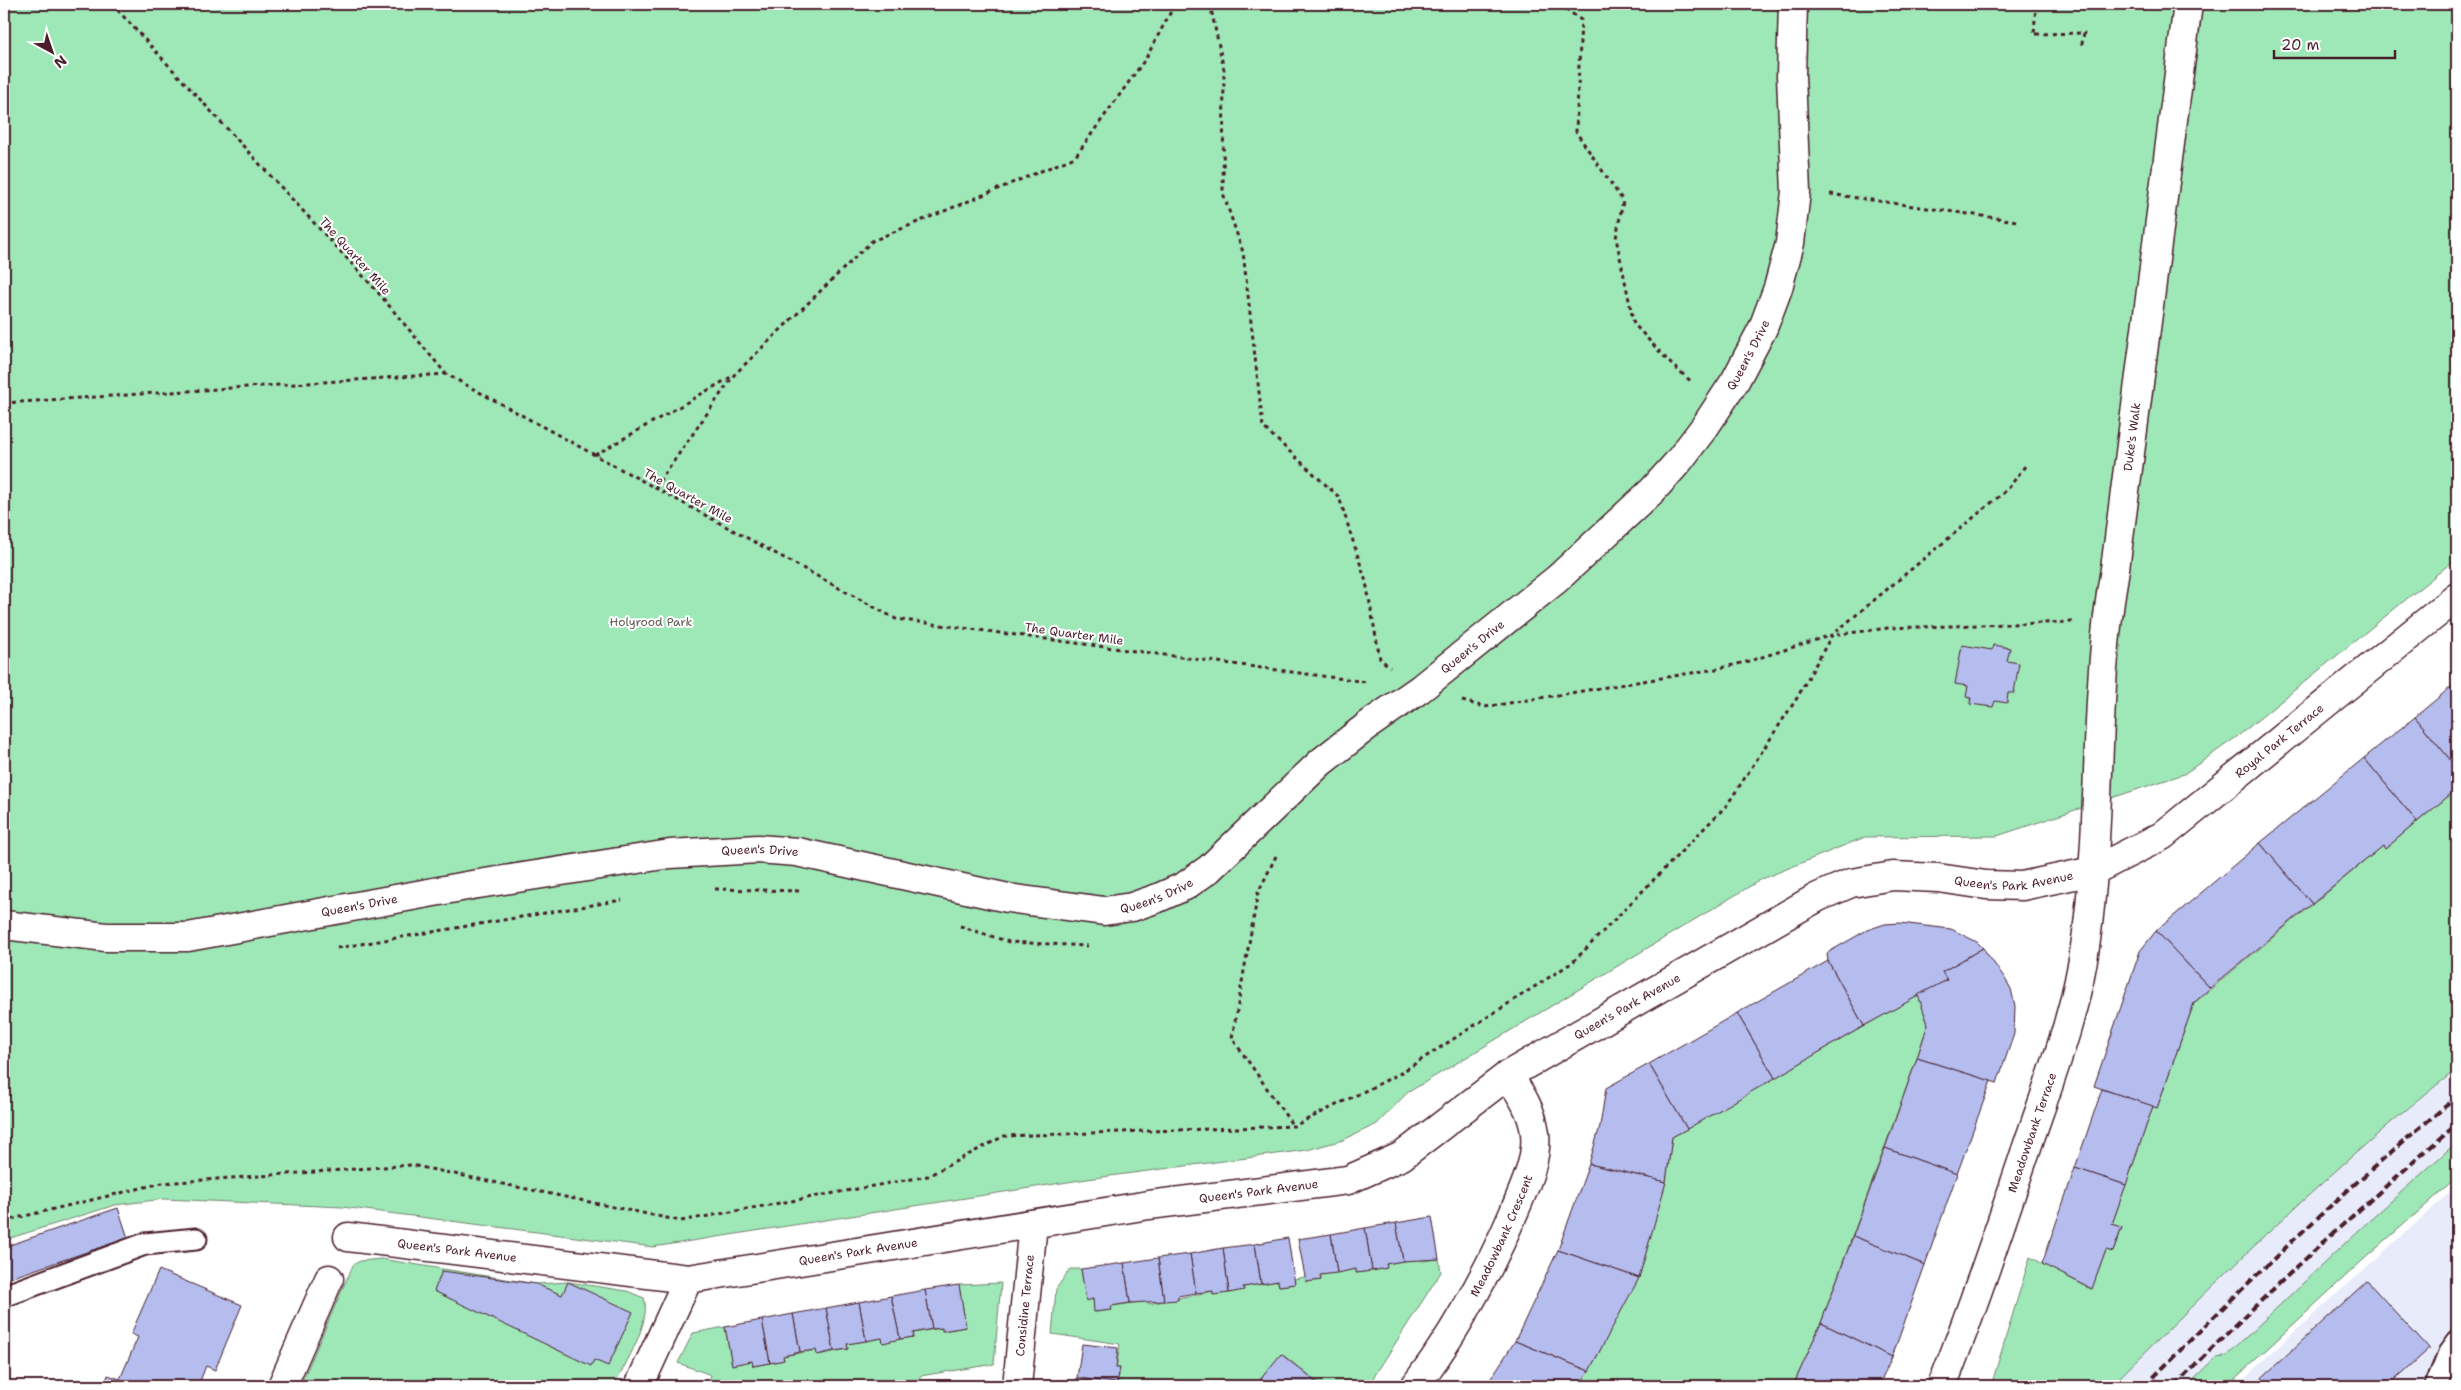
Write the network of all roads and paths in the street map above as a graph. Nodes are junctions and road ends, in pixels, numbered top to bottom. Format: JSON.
{"nodes":[{"id":1,"x":112,"y":4,"type":"edge"},
{"id":2,"x":1175,"y":4,"type":"edge"},
{"id":3,"x":1210,"y":4,"type":"edge"},
{"id":4,"x":1559,"y":4,"type":"edge"},
{"id":5,"x":1793,"y":4,"type":"edge"},
{"id":6,"x":2036,"y":4,"type":"edge"},
{"id":7,"x":2188,"y":4,"type":"edge"},
{"id":8,"x":2081,"y":48,"type":"dead end"},
{"id":9,"x":1796,"y":192,"type":"junction"},
{"id":10,"x":2017,"y":221,"type":"dead end"},
{"id":11,"x":446,"y":374,"type":"junction"},
{"id":12,"x":734,"y":376,"type":"junction"},
{"id":13,"x":4,"y":403,"type":"edge"},
{"id":14,"x":1719,"y":405,"type":"junction"},
{"id":15,"x":595,"y":455,"type":"junction"},
{"id":16,"x":2026,"y":466,"type":"dead end"},
{"id":17,"x":655,"y":488,"type":"junction"},
{"id":18,"x":2457,"y":597,"type":"edge"},
{"id":19,"x":2106,"y":620,"type":"junction"},
{"id":20,"x":1832,"y":636,"type":"junction"},
{"id":21,"x":1420,"y":689,"type":"junction"},
{"id":22,"x":1453,"y":699,"type":"dead end"},
{"id":23,"x":1280,"y":849,"type":"dead end"},
{"id":24,"x":2093,"y":872,"type":"junction"},
{"id":25,"x":4,"y":925,"type":"edge"},
{"id":26,"x":1508,"y":1074,"type":"junction"},
{"id":27,"x":1294,"y":1126,"type":"junction"},
{"id":28,"x":4,"y":1221,"type":"edge"},
{"id":29,"x":1033,"y":1224,"type":"junction"},
{"id":30,"x":348,"y":1237,"type":"dead end"},
{"id":31,"x":196,"y":1239,"type":"dead end"},
{"id":32,"x":329,"y":1279,"type":"dead end"},
{"id":33,"x":688,"y":1279,"type":"junction"},
{"id":34,"x":4,"y":1296,"type":"edge"},
{"id":35,"x":2457,"y":1342,"type":"edge"},
{"id":36,"x":282,"y":1386,"type":"edge"},
{"id":37,"x":639,"y":1386,"type":"edge"},
{"id":38,"x":1017,"y":1386,"type":"edge"},
{"id":39,"x":1415,"y":1386,"type":"edge"},
{"id":40,"x":1942,"y":1386,"type":"edge"},
{"id":41,"x":2436,"y":1386,"type":"edge"}],
"edges":[{"from":1,"to":11,"type":"path","name":"The Quarter Mile"},
{"from":2,"to":12,"type":"path"},
{"from":3,"to":21,"type":"path"},
{"from":4,"to":14,"type":"path"},
{"from":5,"to":9,"type":"street","name":"Queen's Drive"},
{"from":6,"to":8,"type":"path"},
{"from":7,"to":19,"type":"street","name":"Duke's Walk"},
{"from":9,"to":10,"type":"path"},
{"from":9,"to":14,"type":"street","name":"Queen's Drive"},
{"from":11,"to":13,"type":"path"},
{"from":11,"to":15,"type":"path","name":"The Quarter Mile"},
{"from":12,"to":15,"type":"path"},
{"from":12,"to":17,"type":"path"},
{"from":14,"to":21,"type":"street","name":"Queen's Drive"},
{"from":15,"to":17,"type":"path","name":"The Quarter Mile"},
{"from":16,"to":20,"type":"path"},
{"from":17,"to":21,"type":"path","name":"The Quarter Mile"},
{"from":18,"to":24,"type":"street","name":"Royal Park Terrace"},
{"from":19,"to":20,"type":"path"},
{"from":19,"to":24,"type":"street","name":"Duke's Walk"},
{"from":20,"to":22,"type":"path"},
{"from":20,"to":27,"type":"path"},
{"from":21,"to":25,"type":"street","name":"Queen's Drive"},
{"from":23,"to":27,"type":"path"},
{"from":24,"to":26,"type":"street","name":"Queen's Park Avenue"},
{"from":24,"to":40,"type":"street","name":"Meadowbank Terrace"},
{"from":26,"to":29,"type":"street","name":"Queen's Park Avenue"},
{"from":26,"to":39,"type":"street","name":"Meadowbank Crescent"},
{"from":27,"to":28,"type":"path"},
{"from":29,"to":33,"type":"street","name":"Queen's Park Avenue"},
{"from":29,"to":38,"type":"street","name":"Considine Terrace"},
{"from":30,"to":33,"type":"street","name":"Queen's Park Avenue"},
{"from":31,"to":34,"type":"lane"},
{"from":32,"to":36,"type":"street"},
{"from":33,"to":37,"type":"street"},
{"from":35,"to":41,"type":"lane"}]}
